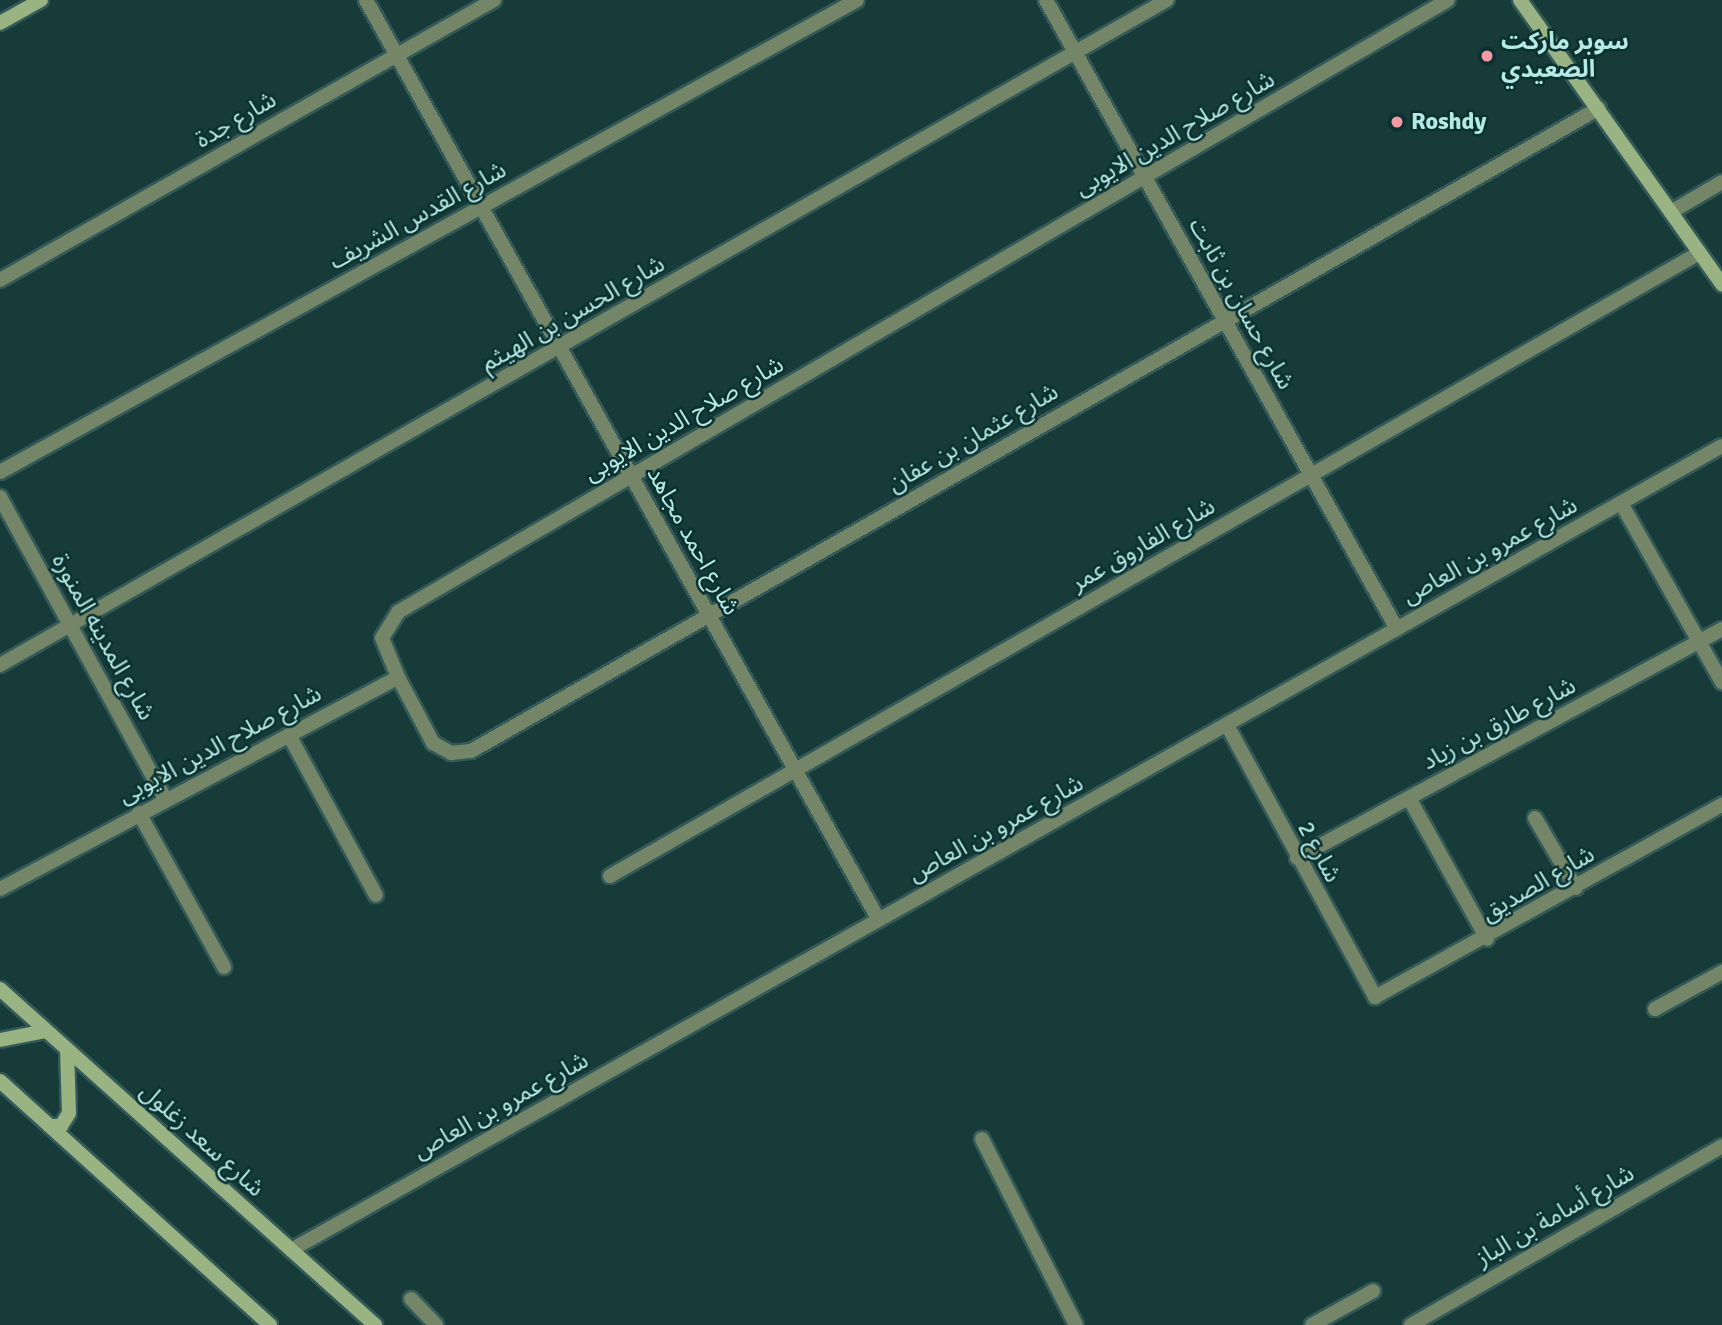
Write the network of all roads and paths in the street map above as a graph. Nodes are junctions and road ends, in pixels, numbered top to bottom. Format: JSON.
{"nodes":[{"id":1,"x":41,"y":0,"type":"edge"},
{"id":2,"x":366,"y":0,"type":"edge"},
{"id":3,"x":494,"y":0,"type":"edge"},
{"id":4,"x":857,"y":0,"type":"edge"},
{"id":5,"x":1046,"y":0,"type":"edge"},
{"id":6,"x":1167,"y":0,"type":"edge"},
{"id":7,"x":1448,"y":0,"type":"edge"},
{"id":8,"x":1520,"y":0,"type":"edge"},
{"id":9,"x":0,"y":23,"type":"edge"},
{"id":10,"x":1076,"y":53,"type":"junction"},
{"id":11,"x":396,"y":55,"type":"junction"},
{"id":12,"x":1599,"y":108,"type":"junction"},
{"id":13,"x":1145,"y":178,"type":"junction"},
{"id":14,"x":1722,"y":182,"type":"edge"},
{"id":15,"x":481,"y":207,"type":"junction"},
{"id":16,"x":1671,"y":212,"type":"junction"},
{"id":17,"x":1699,"y":253,"type":"junction"},
{"id":18,"x":0,"y":280,"type":"edge"},
{"id":19,"x":1722,"y":284,"type":"edge"},
{"id":20,"x":1224,"y":321,"type":"junction"},
{"id":21,"x":560,"y":348,"type":"junction"},
{"id":22,"x":1722,"y":446,"type":"edge"},
{"id":23,"x":0,"y":472,"type":"edge"},
{"id":24,"x":1311,"y":475,"type":"junction"},
{"id":25,"x":631,"y":476,"type":"junction"},
{"id":26,"x":0,"y":497,"type":"edge"},
{"id":27,"x":1622,"y":503,"type":"junction"},
{"id":28,"x":709,"y":616,"type":"junction"},
{"id":29,"x":71,"y":627,"type":"junction"},
{"id":30,"x":1397,"y":629,"type":"junction"},
{"id":31,"x":1722,"y":629,"type":"edge"},
{"id":32,"x":1699,"y":642,"type":"junction"},
{"id":33,"x":0,"y":665,"type":"edge"},
{"id":34,"x":398,"y":677,"type":"junction"},
{"id":35,"x":1722,"y":682,"type":"edge"},
{"id":36,"x":1227,"y":725,"type":"junction"},
{"id":37,"x":289,"y":735,"type":"junction"},
{"id":38,"x":795,"y":770,"type":"junction"},
{"id":39,"x":1409,"y":798,"type":"junction"},
{"id":40,"x":165,"y":799,"type":"junction"},
{"id":41,"x":1722,"y":805,"type":"edge"},
{"id":42,"x":139,"y":813,"type":"junction"},
{"id":43,"x":1535,"y":818,"type":"dead end"},
{"id":44,"x":1297,"y":858,"type":"junction"},
{"id":45,"x":610,"y":876,"type":"dead end"},
{"id":46,"x":1576,"y":888,"type":"junction"},
{"id":47,"x":0,"y":889,"type":"edge"},
{"id":48,"x":376,"y":895,"type":"dead end"},
{"id":49,"x":879,"y":920,"type":"junction"},
{"id":50,"x":1487,"y":939,"type":"junction"},
{"id":51,"x":224,"y":967,"type":"dead end"},
{"id":52,"x":1722,"y":972,"type":"edge"},
{"id":53,"x":0,"y":989,"type":"edge"},
{"id":54,"x":1375,"y":997,"type":"joint"},
{"id":55,"x":1655,"y":1009,"type":"dead end"},
{"id":56,"x":46,"y":1031,"type":"junction"},
{"id":57,"x":0,"y":1040,"type":"edge"},
{"id":58,"x":67,"y":1050,"type":"junction"},
{"id":59,"x":0,"y":1081,"type":"edge"},
{"id":60,"x":50,"y":1126,"type":"junction"},
{"id":61,"x":982,"y":1139,"type":"dead end"},
{"id":62,"x":1722,"y":1146,"type":"edge"},
{"id":63,"x":291,"y":1250,"type":"junction"},
{"id":64,"x":1373,"y":1291,"type":"dead end"},
{"id":65,"x":411,"y":1299,"type":"dead end"},
{"id":66,"x":270,"y":1325,"type":"edge"},
{"id":67,"x":375,"y":1325,"type":"edge"},
{"id":68,"x":436,"y":1325,"type":"edge"},
{"id":69,"x":1076,"y":1325,"type":"edge"},
{"id":70,"x":1312,"y":1325,"type":"edge"},
{"id":71,"x":1411,"y":1325,"type":"edge"}],
"edges":[{"from":1,"to":9,"type":"main road"},
{"from":2,"to":11,"type":"street","name":"شارع احمد مجاهد"},
{"from":3,"to":11,"type":"street","name":"شارع جدة"},
{"from":4,"to":15,"type":"street","name":"شارع القدس الشريف"},
{"from":5,"to":10,"type":"street","name":"شارع حسان بن ثابت"},
{"from":6,"to":10,"type":"street","name":"شارع الحسن بن الهيثم"},
{"from":7,"to":13,"type":"street","name":"شارع صلاح الدين الايوبى"},
{"from":8,"to":12,"type":"main road"},
{"from":10,"to":13,"type":"street","name":"شارع حسان بن ثابت"},
{"from":10,"to":21,"type":"street","name":"شارع الحسن بن الهيثم"},
{"from":11,"to":15,"type":"street","name":"شارع احمد مجاهد"},
{"from":11,"to":18,"type":"street","name":"شارع جدة"},
{"from":12,"to":16,"type":"main road"},
{"from":12,"to":20,"type":"street","name":"شارع عثمان بن عفان"},
{"from":13,"to":20,"type":"street","name":"شارع حسان بن ثابت"},
{"from":13,"to":25,"type":"street","name":"شارع صلاح الدين الايوبى"},
{"from":14,"to":16,"type":"street"},
{"from":15,"to":21,"type":"street","name":"شارع احمد مجاهد"},
{"from":15,"to":23,"type":"street","name":"شارع القدس الشريف"},
{"from":16,"to":17,"type":"main road"},
{"from":17,"to":19,"type":"main road"},
{"from":17,"to":24,"type":"street","name":"شارع الفاروق عمر"},
{"from":20,"to":24,"type":"street","name":"شارع حسان بن ثابت"},
{"from":20,"to":28,"type":"street","name":"شارع عثمان بن عفان"},
{"from":21,"to":25,"type":"street","name":"شارع احمد مجاهد"},
{"from":21,"to":29,"type":"street","name":"شارع الحسن بن الهيثم"},
{"from":22,"to":27,"type":"street","name":"شارع عمرو بن العاص"},
{"from":24,"to":30,"type":"street","name":"شارع حسان بن ثابت"},
{"from":24,"to":38,"type":"street","name":"شارع الفاروق عمر"},
{"from":25,"to":28,"type":"street","name":"شارع احمد مجاهد"},
{"from":25,"to":34,"type":"street","name":"شارع صلاح الدين الايوبى"},
{"from":26,"to":29,"type":"street","name":"شارع المدينه المنورة"},
{"from":27,"to":30,"type":"street","name":"شارع عمرو بن العاص"},
{"from":27,"to":32,"type":"street"},
{"from":28,"to":34,"type":"street","name":"شارع عثمان بن عفان"},
{"from":28,"to":38,"type":"street","name":"شارع احمد مجاهد"},
{"from":29,"to":33,"type":"street","name":"شارع الحسن بن الهيثم"},
{"from":29,"to":40,"type":"street","name":"شارع المدينه المنورة"},
{"from":30,"to":36,"type":"street","name":"شارع عمرو بن العاص"},
{"from":31,"to":32,"type":"street","name":"شارع طارق بن زياد"},
{"from":32,"to":35,"type":"street"},
{"from":32,"to":39,"type":"street","name":"شارع طارق بن زياد"},
{"from":34,"to":37,"type":"street","name":"شارع صلاح الدين الايوبى"},
{"from":36,"to":44,"type":"street","name":"شارع 2"},
{"from":36,"to":49,"type":"street","name":"شارع عمرو بن العاص"},
{"from":37,"to":40,"type":"street","name":"شارع صلاح الدين الايوبى"},
{"from":37,"to":48,"type":"street"},
{"from":38,"to":45,"type":"street","name":"شارع الفاروق عمر"},
{"from":38,"to":49,"type":"street","name":"شارع احمد مجاهد"},
{"from":39,"to":44,"type":"street","name":"شارع طارق بن زياد"},
{"from":39,"to":50,"type":"street"},
{"from":40,"to":42,"type":"street","name":"شارع صلاح الدين الايوبى"},
{"from":41,"to":46,"type":"street","name":"شارع الصديق"},
{"from":42,"to":47,"type":"street","name":"شارع صلاح الدين الايوبى"},
{"from":42,"to":51,"type":"street"},
{"from":43,"to":46,"type":"street"},
{"from":44,"to":54,"type":"street","name":"شارع 2"},
{"from":46,"to":50,"type":"street","name":"شارع الصديق"},
{"from":49,"to":63,"type":"street","name":"شارع عمرو بن العاص"},
{"from":50,"to":54,"type":"street","name":"شارع الصديق"},
{"from":52,"to":55,"type":"street"},
{"from":53,"to":56,"type":"main road","name":"شارع سعد زغلول"},
{"from":56,"to":57,"type":"main road"},
{"from":56,"to":58,"type":"main road","name":"شارع سعد زغلول"},
{"from":58,"to":60,"type":"main road"},
{"from":58,"to":63,"type":"main road","name":"شارع سعد زغلول"},
{"from":59,"to":60,"type":"main road"},
{"from":60,"to":66,"type":"main road"},
{"from":61,"to":69,"type":"street"},
{"from":62,"to":71,"type":"street","name":"شارع أسامة بن الباز"},
{"from":63,"to":67,"type":"main road","name":"شارع سعد زغلول"},
{"from":64,"to":70,"type":"street"},
{"from":65,"to":68,"type":"street"}]}
